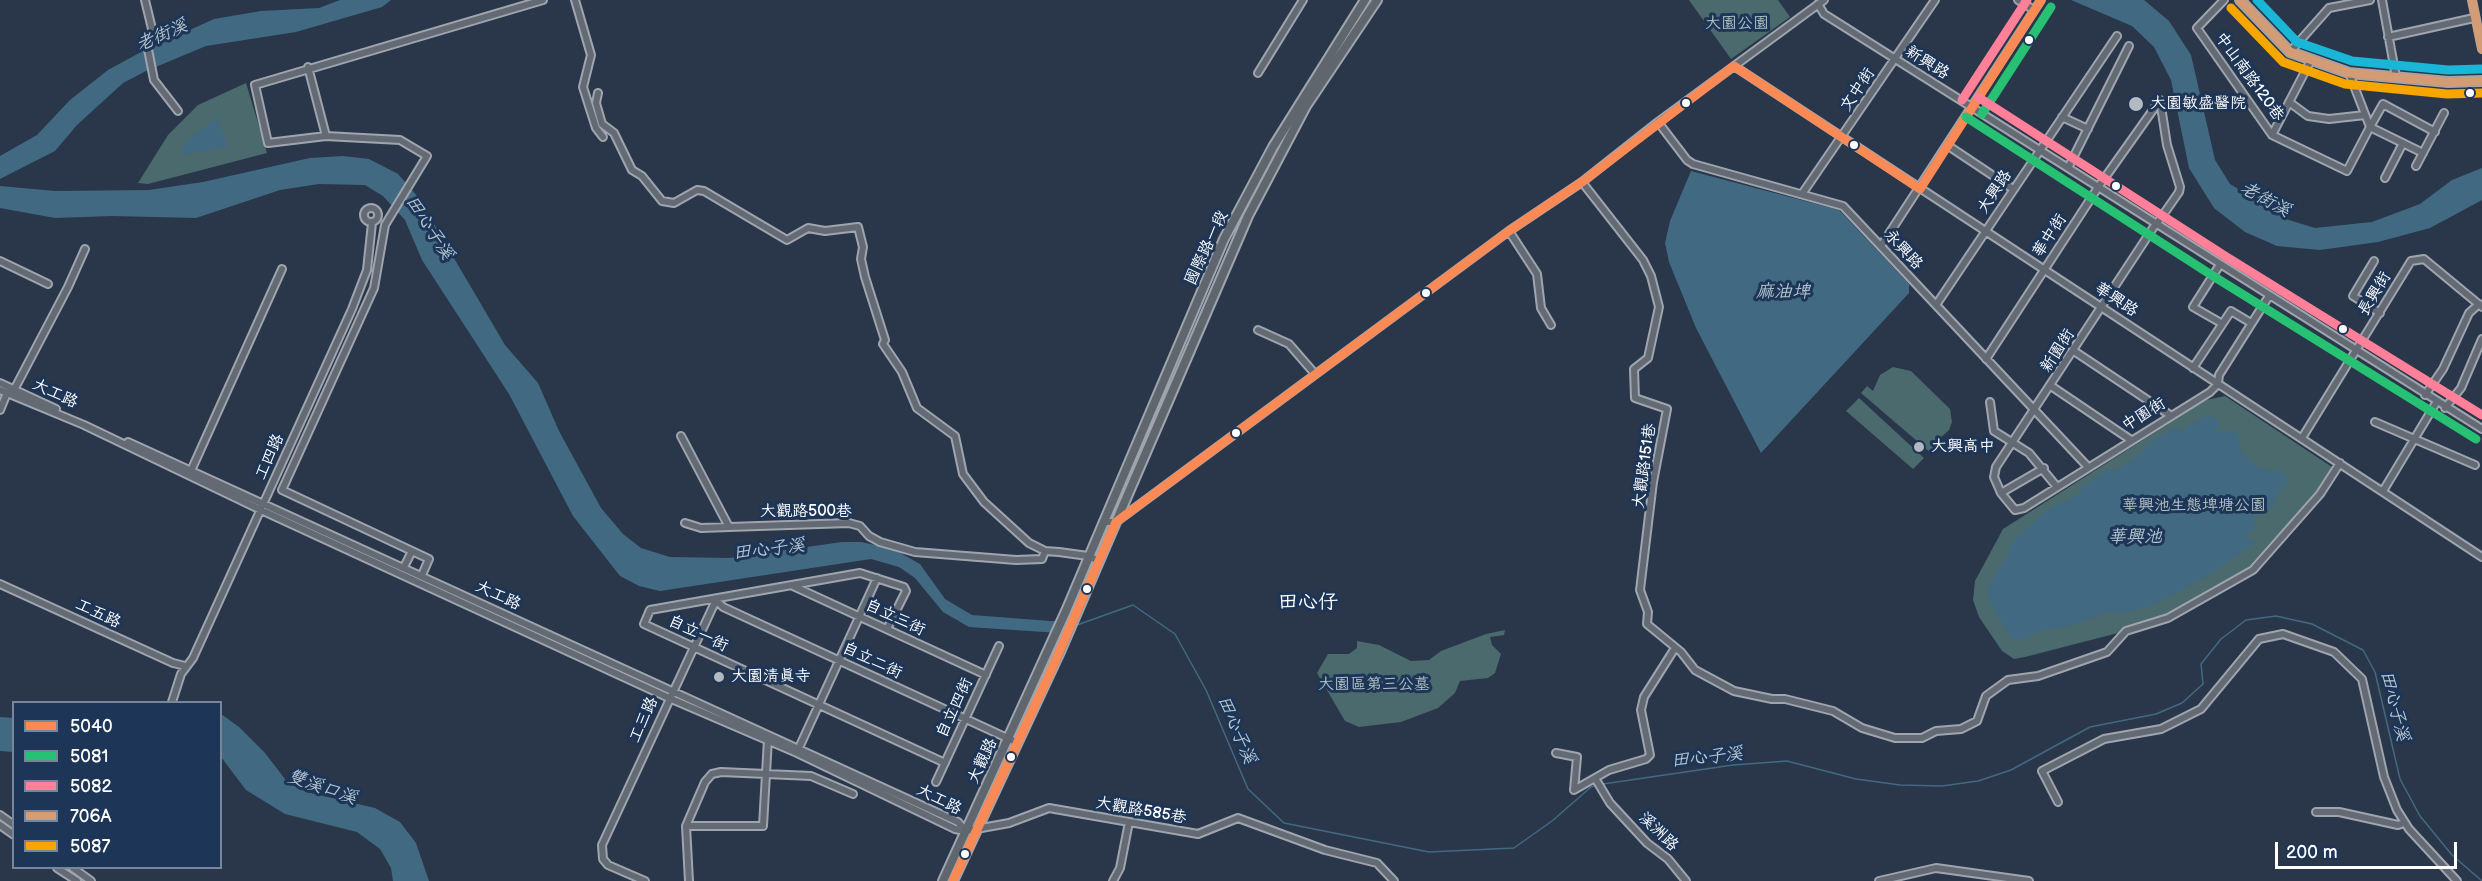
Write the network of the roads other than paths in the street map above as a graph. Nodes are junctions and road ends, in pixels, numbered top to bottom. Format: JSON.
{"nodes":[{"id":1,"x":145,"y":0,"type":"edge"},
{"id":2,"x":543,"y":0,"type":"edge"},
{"id":3,"x":575,"y":0,"type":"edge"},
{"id":4,"x":1303,"y":0,"type":"edge"},
{"id":5,"x":1365,"y":0,"type":"edge"},
{"id":6,"x":1377,"y":0,"type":"edge"},
{"id":7,"x":1935,"y":0,"type":"edge"},
{"id":8,"x":2018,"y":0,"type":"edge"},
{"id":9,"x":2224,"y":0,"type":"edge"},
{"id":10,"x":2240,"y":0,"type":"edge"},
{"id":11,"x":2370,"y":0,"type":"edge"},
{"id":12,"x":2382,"y":0,"type":"edge"},
{"id":13,"x":2472,"y":0,"type":"edge"},
{"id":14,"x":2040,"y":1,"type":"edge"},
{"id":15,"x":1821,"y":2,"type":"edge"},
{"id":16,"x":2034,"y":10,"type":"junction"},
{"id":17,"x":2474,"y":18,"type":"junction"},
{"id":18,"x":2117,"y":36,"type":"dead end"},
{"id":19,"x":2388,"y":37,"type":"junction"},
{"id":20,"x":2129,"y":46,"type":"dead end"},
{"id":21,"x":2482,"y":49,"type":"edge"},
{"id":22,"x":2290,"y":52,"type":"junction"},
{"id":23,"x":1895,"y":59,"type":"junction"},
{"id":24,"x":2311,"y":60,"type":"junction"},
{"id":25,"x":1734,"y":66,"type":"junction"},
{"id":26,"x":308,"y":67,"type":"junction"},
{"id":27,"x":1258,"y":73,"type":"dead end"},
{"id":28,"x":2349,"y":73,"type":"junction"},
{"id":29,"x":2396,"y":77,"type":"junction"},
{"id":30,"x":2482,"y":81,"type":"edge"},
{"id":31,"x":598,"y":93,"type":"dead end"},
{"id":32,"x":2160,"y":100,"type":"joint"},
{"id":33,"x":2289,"y":102,"type":"junction"},
{"id":34,"x":1972,"y":107,"type":"junction"},
{"id":35,"x":178,"y":111,"type":"dead end"},
{"id":36,"x":2444,"y":113,"type":"dead end"},
{"id":37,"x":2365,"y":115,"type":"junction"},
{"id":38,"x":2062,"y":117,"type":"junction"},
{"id":39,"x":1658,"y":122,"type":"junction"},
{"id":40,"x":2370,"y":127,"type":"junction"},
{"id":41,"x":2088,"y":129,"type":"junction"},
{"id":42,"x":2434,"y":132,"type":"junction"},
{"id":43,"x":2272,"y":135,"type":"junction"},
{"id":44,"x":326,"y":136,"type":"junction"},
{"id":45,"x":603,"y":137,"type":"dead end"},
{"id":46,"x":1842,"y":138,"type":"junction"},
{"id":47,"x":2403,"y":143,"type":"junction"},
{"id":48,"x":1947,"y":145,"type":"junction"},
{"id":49,"x":2041,"y":150,"type":"junction"},
{"id":50,"x":2423,"y":153,"type":"junction"},
{"id":51,"x":2416,"y":166,"type":"dead end"},
{"id":52,"x":2068,"y":168,"type":"junction"},
{"id":53,"x":2385,"y":178,"type":"dead end"},
{"id":54,"x":1582,"y":182,"type":"junction"},
{"id":55,"x":2099,"y":186,"type":"junction"},
{"id":56,"x":1920,"y":189,"type":"junction"},
{"id":57,"x":2013,"y":189,"type":"junction"},
{"id":58,"x":1802,"y":194,"type":"junction"},
{"id":59,"x":372,"y":222,"type":"dead end"},
{"id":60,"x":2155,"y":225,"type":"junction"},
{"id":61,"x":1509,"y":231,"type":"junction"},
{"id":62,"x":1985,"y":231,"type":"junction"},
{"id":63,"x":1881,"y":246,"type":"junction"},
{"id":64,"x":85,"y":249,"type":"dead end"},
{"id":65,"x":0,"y":261,"type":"edge"},
{"id":66,"x":2374,"y":261,"type":"dead end"},
{"id":67,"x":2219,"y":266,"type":"junction"},
{"id":68,"x":282,"y":269,"type":"dead end"},
{"id":69,"x":2044,"y":269,"type":"junction"},
{"id":70,"x":48,"y":284,"type":"dead end"},
{"id":71,"x":2269,"y":296,"type":"junction"},
{"id":72,"x":1936,"y":305,"type":"junction"},
{"id":73,"x":2480,"y":305,"type":"edge"},
{"id":74,"x":2103,"y":308,"type":"junction"},
{"id":75,"x":1192,"y":313,"type":"junction"},
{"id":76,"x":2380,"y":313,"type":"junction"},
{"id":77,"x":1202,"y":318,"type":"junction"},
{"id":78,"x":2221,"y":323,"type":"junction"},
{"id":79,"x":2251,"y":323,"type":"junction"},
{"id":80,"x":1551,"y":325,"type":"dead end"},
{"id":81,"x":1258,"y":330,"type":"dead end"},
{"id":82,"x":2482,"y":339,"type":"edge"},
{"id":83,"x":2074,"y":351,"type":"junction"},
{"id":84,"x":2357,"y":351,"type":"junction"},
{"id":85,"x":1986,"y":359,"type":"junction"},
{"id":86,"x":2193,"y":368,"type":"junction"},
{"id":87,"x":1315,"y":374,"type":"junction"},
{"id":88,"x":0,"y":383,"type":"edge"},
{"id":89,"x":2218,"y":384,"type":"junction"},
{"id":90,"x":2051,"y":386,"type":"junction"},
{"id":91,"x":0,"y":390,"type":"edge"},
{"id":92,"x":10,"y":392,"type":"junction"},
{"id":93,"x":2426,"y":395,"type":"junction"},
{"id":94,"x":1990,"y":402,"type":"dead end"},
{"id":95,"x":2436,"y":403,"type":"junction"},
{"id":96,"x":2445,"y":408,"type":"junction"},
{"id":97,"x":0,"y":410,"type":"edge"},
{"id":98,"x":2035,"y":411,"type":"junction"},
{"id":99,"x":2170,"y":415,"type":"junction"},
{"id":100,"x":2375,"y":422,"type":"dead end"},
{"id":101,"x":2482,"y":429,"type":"edge"},
{"id":102,"x":681,"y":436,"type":"dead end"},
{"id":103,"x":2302,"y":438,"type":"junction"},
{"id":104,"x":2413,"y":439,"type":"junction"},
{"id":105,"x":2131,"y":440,"type":"junction"},
{"id":106,"x":2014,"y":443,"type":"junction"},
{"id":107,"x":2340,"y":463,"type":"junction"},
{"id":108,"x":2475,"y":465,"type":"dead end"},
{"id":109,"x":2088,"y":467,"type":"junction"},
{"id":110,"x":2044,"y":468,"type":"junction"},
{"id":111,"x":190,"y":474,"type":"junction"},
{"id":112,"x":2057,"y":487,"type":"junction"},
{"id":113,"x":2383,"y":491,"type":"junction"},
{"id":114,"x":2001,"y":494,"type":"junction"},
{"id":115,"x":262,"y":507,"type":"junction"},
{"id":116,"x":1102,"y":522,"type":"junction"},
{"id":117,"x":1116,"y":522,"type":"junction"},
{"id":118,"x":685,"y":523,"type":"dead end"},
{"id":119,"x":729,"y":527,"type":"junction"},
{"id":120,"x":412,"y":551,"type":"junction"},
{"id":121,"x":1045,"y":551,"type":"junction"},
{"id":122,"x":1088,"y":556,"type":"junction"},
{"id":123,"x":2482,"y":557,"type":"edge"},
{"id":124,"x":1099,"y":561,"type":"junction"},
{"id":125,"x":404,"y":567,"type":"junction"},
{"id":126,"x":422,"y":575,"type":"junction"},
{"id":127,"x":876,"y":578,"type":"junction"},
{"id":128,"x":0,"y":584,"type":"edge"},
{"id":129,"x":792,"y":586,"type":"junction"},
{"id":130,"x":716,"y":600,"type":"junction"},
{"id":131,"x":859,"y":616,"type":"junction"},
{"id":132,"x":887,"y":629,"type":"junction"},
{"id":133,"x":693,"y":646,"type":"junction"},
{"id":134,"x":999,"y":646,"type":"dead end"},
{"id":135,"x":1675,"y":648,"type":"junction"},
{"id":136,"x":839,"y":660,"type":"junction"},
{"id":137,"x":185,"y":666,"type":"junction"},
{"id":138,"x":986,"y":675,"type":"junction"},
{"id":139,"x":670,"y":695,"type":"junction"},
{"id":140,"x":173,"y":699,"type":"edge"},
{"id":141,"x":818,"y":704,"type":"junction"},
{"id":142,"x":966,"y":718,"type":"junction"},
{"id":143,"x":768,"y":738,"type":"junction"},
{"id":144,"x":1009,"y":738,"type":"junction"},
{"id":145,"x":1018,"y":743,"type":"junction"},
{"id":146,"x":798,"y":751,"type":"junction"},
{"id":147,"x":1556,"y":753,"type":"dead end"},
{"id":148,"x":945,"y":763,"type":"junction"},
{"id":149,"x":765,"y":774,"type":"junction"},
{"id":150,"x":1595,"y":778,"type":"junction"},
{"id":151,"x":936,"y":782,"type":"dead end"},
{"id":152,"x":853,"y":794,"type":"dead end"},
{"id":153,"x":2058,"y":802,"type":"dead end"},
{"id":154,"x":2316,"y":812,"type":"dead end"},
{"id":155,"x":1129,"y":822,"type":"junction"},
{"id":156,"x":2404,"y":823,"type":"junction"},
{"id":157,"x":0,"y":825,"type":"edge"},
{"id":158,"x":686,"y":826,"type":"junction"},
{"id":159,"x":976,"y":829,"type":"junction"},
{"id":160,"x":965,"y":831,"type":"junction"},
{"id":161,"x":12,"y":834,"type":"edge"},
{"id":162,"x":60,"y":869,"type":"edge"},
{"id":163,"x":76,"y":869,"type":"edge"},
{"id":164,"x":77,"y":881,"type":"edge"},
{"id":165,"x":91,"y":881,"type":"edge"},
{"id":166,"x":645,"y":881,"type":"edge"},
{"id":167,"x":689,"y":881,"type":"edge"},
{"id":168,"x":943,"y":881,"type":"edge"},
{"id":169,"x":953,"y":881,"type":"edge"},
{"id":170,"x":1113,"y":881,"type":"edge"},
{"id":171,"x":1394,"y":881,"type":"edge"},
{"id":172,"x":1686,"y":881,"type":"edge"},
{"id":173,"x":1879,"y":881,"type":"edge"},
{"id":174,"x":2027,"y":881,"type":"edge"},
{"id":175,"x":2457,"y":881,"type":"edge"}],
"edges":[{"from":1,"to":35,"type":"street"},
{"from":2,"to":26,"type":"street"},
{"from":3,"to":45,"type":"street"},
{"from":4,"to":27,"type":"street"},
{"from":5,"to":75,"type":"main road","name":"國際路一段"},
{"from":6,"to":77,"type":"main road","name":"國際路一段"},
{"from":7,"to":23,"type":"street","name":"文中街"},
{"from":8,"to":16,"type":"street"},
{"from":9,"to":43,"type":"street","name":"中山南路120巷"},
{"from":10,"to":22,"type":"main road"},
{"from":11,"to":22,"type":"street"},
{"from":12,"to":19,"type":"street"},
{"from":13,"to":17,"type":"street"},
{"from":14,"to":16,"type":"street"},
{"from":15,"to":23,"type":"street","name":"新興路"},
{"from":15,"to":25,"type":"street"},
{"from":16,"to":34,"type":"street"},
{"from":17,"to":19,"type":"street"},
{"from":17,"to":21,"type":"street"},
{"from":18,"to":38,"type":"street","name":"大興路"},
{"from":19,"to":29,"type":"street"},
{"from":20,"to":41,"type":"street"},
{"from":22,"to":24,"type":"main road"},
{"from":23,"to":34,"type":"street","name":"新興路"},
{"from":23,"to":46,"type":"street","name":"文中街"},
{"from":24,"to":28,"type":"main road"},
{"from":24,"to":33,"type":"street","name":"中山南路120巷"},
{"from":25,"to":39,"type":"street"},
{"from":25,"to":46,"type":"street","name":"華興路"},
{"from":26,"to":44,"type":"street"},
{"from":26,"to":44,"type":"street"},
{"from":28,"to":29,"type":"main road"},
{"from":28,"to":37,"type":"street"},
{"from":29,"to":30,"type":"main road"},
{"from":31,"to":121,"type":"street","name":"大觀路500巷"},
{"from":32,"to":55,"type":"street","name":"華中街"},
{"from":32,"to":60,"type":"street","name":"新園街"},
{"from":33,"to":37,"type":"street"},
{"from":33,"to":43,"type":"street","name":"中山南路120巷"},
{"from":34,"to":48,"type":"street"},
{"from":34,"to":49,"type":"street","name":"新興路"},
{"from":36,"to":42,"type":"street"},
{"from":37,"to":40,"type":"street"},
{"from":38,"to":41,"type":"street"},
{"from":38,"to":49,"type":"street","name":"大興路"},
{"from":39,"to":54,"type":"street"},
{"from":39,"to":58,"type":"street","name":"永興路"},
{"from":40,"to":42,"type":"street"},
{"from":40,"to":43,"type":"street"},
{"from":40,"to":47,"type":"street"},
{"from":41,"to":52,"type":"street"},
{"from":42,"to":50,"type":"street"},
{"from":44,"to":120,"type":"street"},
{"from":46,"to":56,"type":"street","name":"華興路"},
{"from":46,"to":58,"type":"street","name":"文中街"},
{"from":47,"to":50,"type":"street"},
{"from":47,"to":53,"type":"street"},
{"from":48,"to":56,"type":"street"},
{"from":48,"to":57,"type":"street"},
{"from":49,"to":52,"type":"street","name":"新興路"},
{"from":49,"to":57,"type":"street","name":"大興路"},
{"from":50,"to":51,"type":"street"},
{"from":52,"to":55,"type":"street","name":"新興路"},
{"from":54,"to":61,"type":"street"},
{"from":54,"to":135,"type":"street","name":"大觀路151巷"},
{"from":55,"to":60,"type":"street","name":"新興路"},
{"from":55,"to":69,"type":"street","name":"華中街"},
{"from":56,"to":62,"type":"street","name":"華興路"},
{"from":56,"to":63,"type":"street"},
{"from":57,"to":62,"type":"street","name":"大興路"},
{"from":58,"to":63,"type":"street","name":"永興路"},
{"from":59,"to":115,"type":"street","name":"工四路"},
{"from":60,"to":67,"type":"street","name":"新興路"},
{"from":60,"to":74,"type":"street","name":"新園街"},
{"from":61,"to":80,"type":"street"},
{"from":61,"to":87,"type":"street"},
{"from":62,"to":69,"type":"street","name":"華興路"},
{"from":62,"to":72,"type":"street","name":"大興路"},
{"from":63,"to":72,"type":"street","name":"永興路"},
{"from":64,"to":92,"type":"street"},
{"from":65,"to":70,"type":"street"},
{"from":66,"to":76,"type":"street"},
{"from":67,"to":71,"type":"street","name":"新興路"},
{"from":67,"to":78,"type":"street"},
{"from":68,"to":111,"type":"street"},
{"from":69,"to":74,"type":"street","name":"華興路"},
{"from":69,"to":85,"type":"street","name":"華中街"},
{"from":71,"to":79,"type":"street"},
{"from":71,"to":84,"type":"street","name":"新興路"},
{"from":72,"to":85,"type":"street","name":"永興路"},
{"from":73,"to":76,"type":"street","name":"長興街"},
{"from":73,"to":93,"type":"street"},
{"from":74,"to":83,"type":"street","name":"新園街"},
{"from":74,"to":86,"type":"street","name":"華興路"},
{"from":75,"to":77,"type":"main road"},
{"from":75,"to":116,"type":"main road","name":"國際路一段"},
{"from":76,"to":84,"type":"street","name":"長興街"},
{"from":77,"to":117,"type":"main road","name":"國際路一段"},
{"from":78,"to":79,"type":"street"},
{"from":78,"to":86,"type":"street"},
{"from":79,"to":89,"type":"street"},
{"from":81,"to":87,"type":"street"},
{"from":82,"to":96,"type":"street"},
{"from":83,"to":90,"type":"street","name":"新園街"},
{"from":83,"to":99,"type":"street"},
{"from":84,"to":93,"type":"street","name":"新興路"},
{"from":84,"to":103,"type":"street","name":"長興街"},
{"from":85,"to":98,"type":"street","name":"永興路"},
{"from":86,"to":89,"type":"street","name":"華興路"},
{"from":87,"to":117,"type":"street"},
{"from":88,"to":92,"type":"street","name":"大工路"},
{"from":89,"to":99,"type":"street","name":"中園街"},
{"from":89,"to":103,"type":"street","name":"華興路"},
{"from":90,"to":98,"type":"street","name":"新園街"},
{"from":90,"to":105,"type":"street"},
{"from":91,"to":92,"type":"street","name":"大工路"},
{"from":92,"to":97,"type":"street"},
{"from":92,"to":111,"type":"street","name":"大工路"},
{"from":93,"to":95,"type":"street","name":"新興路"},
{"from":94,"to":106,"type":"street"},
{"from":95,"to":96,"type":"street","name":"新興路"},
{"from":95,"to":104,"type":"street"},
{"from":96,"to":101,"type":"street","name":"新興路"},
{"from":98,"to":106,"type":"street","name":"新園街"},
{"from":98,"to":109,"type":"street","name":"永興路"},
{"from":99,"to":105,"type":"street","name":"中園街"},
{"from":100,"to":104,"type":"street"},
{"from":102,"to":119,"type":"street"},
{"from":103,"to":107,"type":"street","name":"華興路"},
{"from":104,"to":108,"type":"street"},
{"from":104,"to":113,"type":"street"},
{"from":105,"to":109,"type":"street","name":"中園街"},
{"from":106,"to":110,"type":"street"},
{"from":106,"to":114,"type":"street","name":"新園街"},
{"from":107,"to":113,"type":"street","name":"華興路"},
{"from":107,"to":135,"type":"street"},
{"from":109,"to":112,"type":"street","name":"中園街"},
{"from":110,"to":112,"type":"street"},
{"from":110,"to":114,"type":"street"},
{"from":111,"to":115,"type":"street","name":"大工路"},
{"from":112,"to":114,"type":"street","name":"中園街"},
{"from":113,"to":123,"type":"street","name":"華興路"},
{"from":115,"to":125,"type":"street","name":"大工路"},
{"from":115,"to":137,"type":"street","name":"工四路"},
{"from":115,"to":139,"type":"street","name":"大工路"},
{"from":116,"to":117,"type":"street"},
{"from":116,"to":122,"type":"main road"},
{"from":117,"to":124,"type":"main road"},
{"from":118,"to":119,"type":"street"},
{"from":119,"to":121,"type":"street","name":"大觀路500巷"},
{"from":120,"to":125,"type":"street"},
{"from":120,"to":126,"type":"street"},
{"from":121,"to":122,"type":"street","name":"大觀路500巷"},
{"from":122,"to":124,"type":"street","name":"大觀路500巷"},
{"from":122,"to":144,"type":"main road","name":"大觀路"},
{"from":124,"to":145,"type":"main road","name":"大觀路"},
{"from":125,"to":126,"type":"street","name":"大工路"},
{"from":126,"to":139,"type":"street","name":"大工路"},
{"from":127,"to":129,"type":"street"},
{"from":127,"to":131,"type":"street"},
{"from":127,"to":132,"type":"street"},
{"from":128,"to":137,"type":"street","name":"工五路"},
{"from":129,"to":130,"type":"street"},
{"from":129,"to":131,"type":"street","name":"自立三街"},
{"from":130,"to":133,"type":"street","name":"工三路"},
{"from":130,"to":133,"type":"street","name":"自立一街"},
{"from":130,"to":136,"type":"street","name":"自立二街"},
{"from":131,"to":132,"type":"street","name":"自立三街"},
{"from":131,"to":136,"type":"street"},
{"from":132,"to":138,"type":"street","name":"自立三街"},
{"from":133,"to":139,"type":"street","name":"工三路"},
{"from":133,"to":141,"type":"street","name":"自立一街"},
{"from":134,"to":138,"type":"street","name":"自立四街"},
{"from":135,"to":150,"type":"street"},
{"from":136,"to":141,"type":"street"},
{"from":136,"to":142,"type":"street","name":"自立二街"},
{"from":137,"to":140,"type":"street","name":"工四路"},
{"from":138,"to":142,"type":"street","name":"自立四街"},
{"from":139,"to":143,"type":"street","name":"大工路"},
{"from":139,"to":166,"type":"street","name":"工三路"},
{"from":141,"to":146,"type":"street"},
{"from":141,"to":148,"type":"street","name":"自立一街"},
{"from":142,"to":144,"type":"street","name":"自立二街"},
{"from":142,"to":148,"type":"street","name":"自立四街"},
{"from":143,"to":146,"type":"street","name":"大工路"},
{"from":143,"to":149,"type":"street"},
{"from":144,"to":145,"type":"street","name":"自立二街"},
{"from":144,"to":160,"type":"main road","name":"大觀路"},
{"from":145,"to":159,"type":"main road","name":"大觀路"},
{"from":146,"to":160,"type":"street","name":"大工路"},
{"from":147,"to":150,"type":"street"},
{"from":148,"to":151,"type":"street","name":"自立四街"},
{"from":149,"to":152,"type":"street"},
{"from":149,"to":158,"type":"street"},
{"from":149,"to":158,"type":"street"},
{"from":150,"to":172,"type":"street","name":"溪洲路"},
{"from":153,"to":156,"type":"street"},
{"from":154,"to":156,"type":"street"},
{"from":155,"to":159,"type":"street","name":"大觀路585巷"},
{"from":155,"to":170,"type":"street"},
{"from":155,"to":171,"type":"street","name":"大觀路585巷"},
{"from":156,"to":175,"type":"street"},
{"from":157,"to":161,"type":"street"},
{"from":158,"to":167,"type":"street"},
{"from":159,"to":160,"type":"street","name":"大觀路585巷"},
{"from":159,"to":169,"type":"main road","name":"大觀路"},
{"from":160,"to":168,"type":"main road","name":"大觀路"},
{"from":162,"to":164,"type":"street"},
{"from":163,"to":165,"type":"street"},
{"from":173,"to":174,"type":"street"}]}
